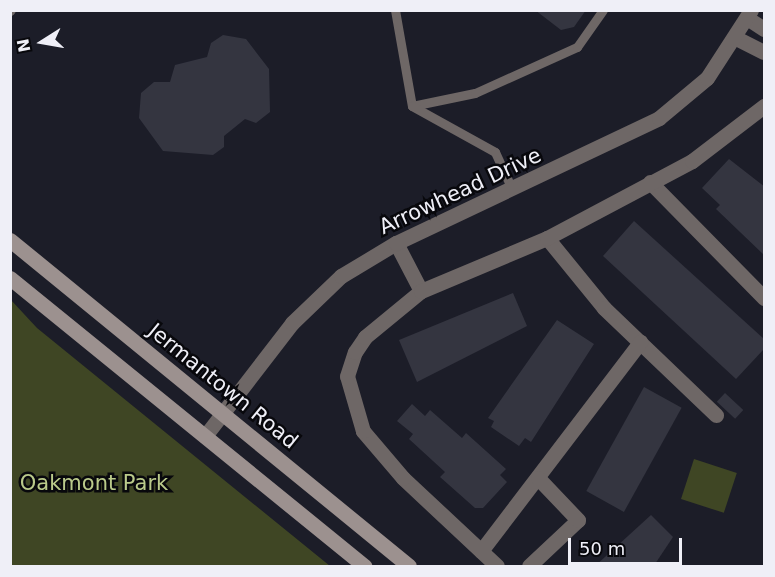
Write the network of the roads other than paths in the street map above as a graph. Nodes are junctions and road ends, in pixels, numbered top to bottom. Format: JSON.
{"nodes":[{"id":1,"x":395,"y":10,"type":"edge"},
{"id":2,"x":603,"y":10,"type":"edge"},
{"id":3,"x":749,"y":14,"type":"edge"},
{"id":4,"x":765,"y":29,"type":"edge"},
{"id":5,"x":736,"y":38,"type":"junction"},
{"id":6,"x":765,"y":52,"type":"edge"},
{"id":7,"x":412,"y":106,"type":"junction"},
{"id":8,"x":765,"y":106,"type":"edge"},
{"id":9,"x":650,"y":182,"type":"junction"},
{"id":10,"x":512,"y":189,"type":"junction"},
{"id":11,"x":547,"y":238,"type":"junction"},
{"id":12,"x":10,"y":240,"type":"edge"},
{"id":13,"x":396,"y":243,"type":"junction"},
{"id":14,"x":10,"y":278,"type":"edge"},
{"id":15,"x":421,"y":291,"type":"junction"},
{"id":16,"x":765,"y":298,"type":"edge"},
{"id":17,"x":640,"y":342,"type":"junction"},
{"id":18,"x":224,"y":413,"type":"junction"},
{"id":19,"x":716,"y":415,"type":"dead end"},
{"id":20,"x":205,"y":436,"type":"junction"},
{"id":21,"x":538,"y":478,"type":"junction"},
{"id":22,"x":481,"y":551,"type":"junction"},
{"id":23,"x":365,"y":567,"type":"edge"},
{"id":24,"x":409,"y":567,"type":"edge"},
{"id":25,"x":497,"y":567,"type":"edge"},
{"id":26,"x":529,"y":567,"type":"edge"}],
"edges":[{"from":1,"to":7,"type":"lane"},
{"from":2,"to":7,"type":"lane"},
{"from":3,"to":4,"type":"street"},
{"from":3,"to":5,"type":"street","name":"Arrowhead Drive"},
{"from":5,"to":6,"type":"street"},
{"from":5,"to":10,"type":"street","name":"Arrowhead Drive"},
{"from":7,"to":10,"type":"lane"},
{"from":8,"to":9,"type":"street"},
{"from":9,"to":11,"type":"street"},
{"from":9,"to":16,"type":"street"},
{"from":10,"to":13,"type":"street","name":"Arrowhead Drive"},
{"from":11,"to":15,"type":"street"},
{"from":11,"to":17,"type":"street"},
{"from":12,"to":18,"type":"main road","name":"Jermantown Road"},
{"from":13,"to":15,"type":"street"},
{"from":13,"to":18,"type":"street","name":"Arrowhead Drive"},
{"from":14,"to":20,"type":"main road"},
{"from":15,"to":22,"type":"street"},
{"from":17,"to":19,"type":"street"},
{"from":17,"to":21,"type":"street"},
{"from":18,"to":20,"type":"street","name":"Arrowhead Drive"},
{"from":18,"to":24,"type":"main road","name":"Jermantown Road"},
{"from":20,"to":23,"type":"main road"},
{"from":21,"to":22,"type":"street"},
{"from":21,"to":26,"type":"street"},
{"from":22,"to":25,"type":"street"}]}
